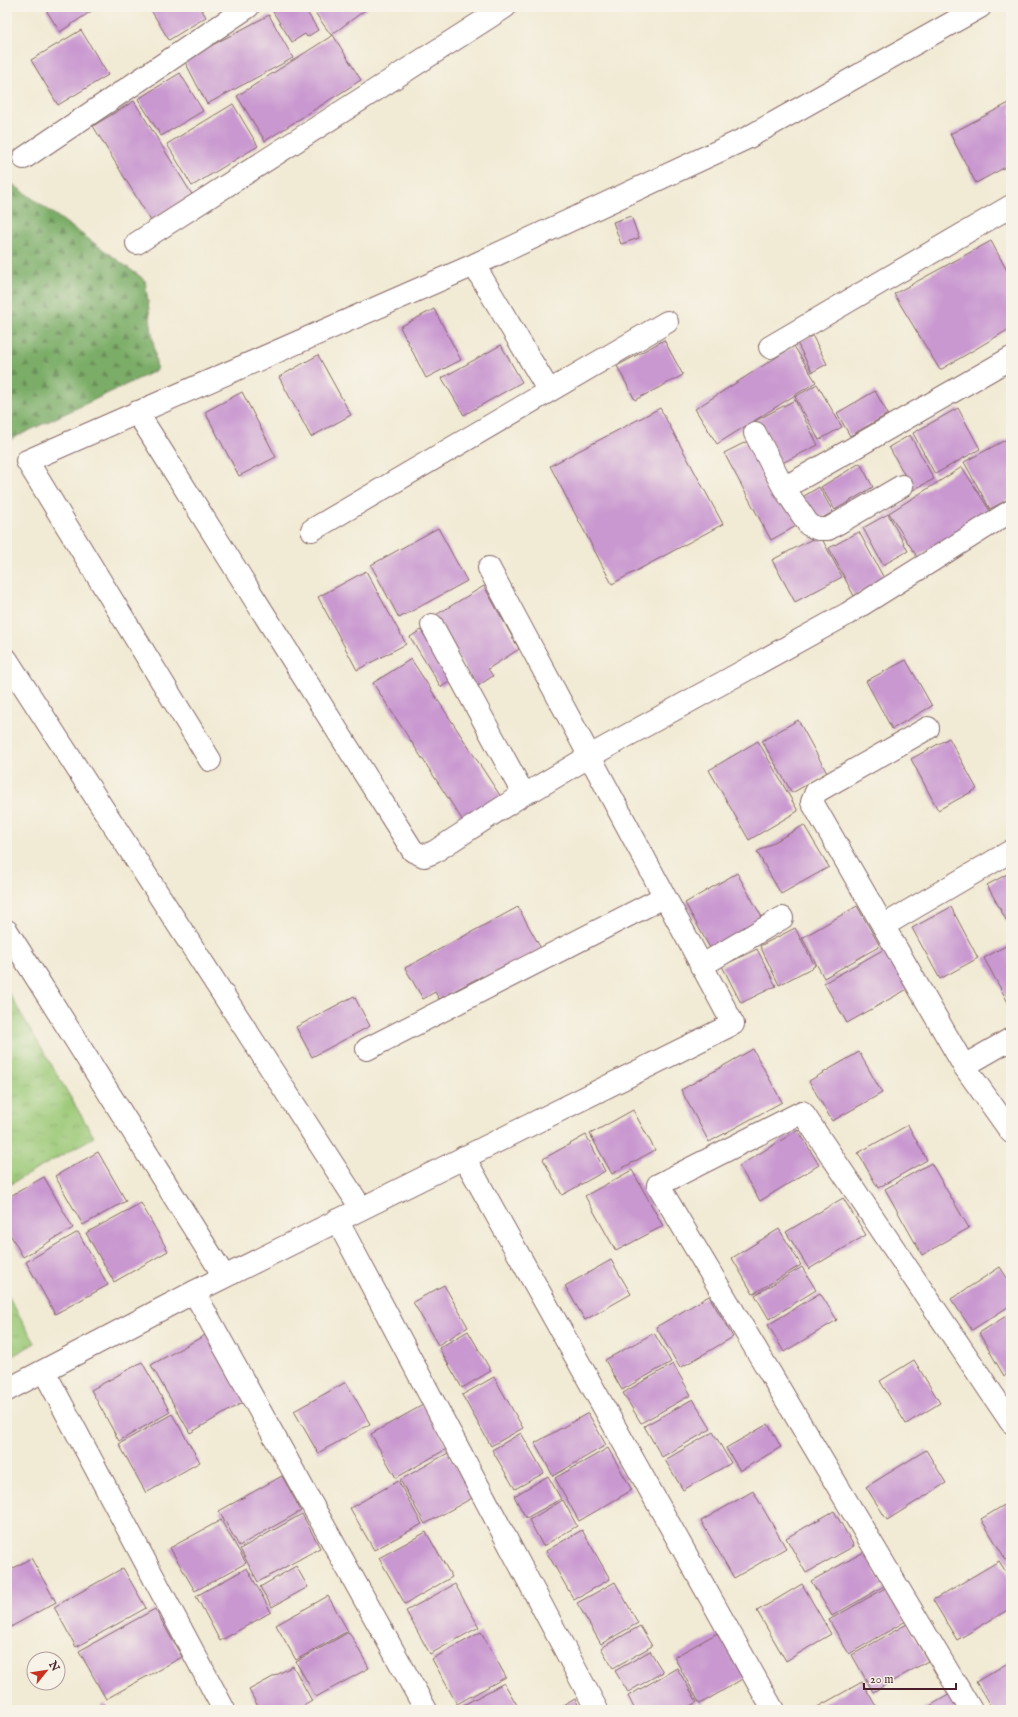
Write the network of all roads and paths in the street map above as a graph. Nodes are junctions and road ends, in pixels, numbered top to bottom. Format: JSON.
{"nodes":[{"id":1,"x":248,"y":7,"type":"edge"},
{"id":2,"x":505,"y":7,"type":"edge"},
{"id":3,"x":980,"y":7,"type":"edge"},
{"id":4,"x":481,"y":13,"type":"edge"},
{"id":5,"x":24,"y":158,"type":"dead end"},
{"id":6,"x":1011,"y":206,"type":"edge"},
{"id":7,"x":137,"y":243,"type":"dead end"},
{"id":8,"x":474,"y":265,"type":"junction"},
{"id":9,"x":667,"y":322,"type":"dead end"},
{"id":10,"x":770,"y":347,"type":"dead end"},
{"id":11,"x":1011,"y":358,"type":"edge"},
{"id":12,"x":549,"y":391,"type":"junction"},
{"id":13,"x":137,"y":412,"type":"junction"},
{"id":14,"x":755,"y":433,"type":"dead end"},
{"id":15,"x":902,"y":486,"type":"dead end"},
{"id":16,"x":784,"y":488,"type":"junction"},
{"id":17,"x":1011,"y":511,"type":"edge"},
{"id":18,"x":312,"y":530,"type":"dead end"},
{"id":19,"x":489,"y":568,"type":"dead end"},
{"id":20,"x":432,"y":625,"type":"dead end"},
{"id":21,"x":7,"y":660,"type":"edge"},
{"id":22,"x":928,"y":728,"type":"dead end"},
{"id":23,"x":590,"y":756,"type":"junction"},
{"id":24,"x":210,"y":760,"type":"dead end"},
{"id":25,"x":525,"y":793,"type":"junction"},
{"id":26,"x":1011,"y":850,"type":"edge"},
{"id":27,"x":664,"y":897,"type":"junction"},
{"id":28,"x":782,"y":918,"type":"dead end"},
{"id":29,"x":883,"y":926,"type":"junction"},
{"id":30,"x":7,"y":931,"type":"edge"},
{"id":31,"x":701,"y":966,"type":"junction"},
{"id":32,"x":1011,"y":1039,"type":"edge"},
{"id":33,"x":367,"y":1049,"type":"dead end"},
{"id":34,"x":964,"y":1066,"type":"junction"},
{"id":35,"x":1011,"y":1132,"type":"edge"},
{"id":36,"x":464,"y":1157,"type":"junction"},
{"id":37,"x":361,"y":1208,"type":"junction"},
{"id":38,"x":337,"y":1220,"type":"junction"},
{"id":39,"x":224,"y":1276,"type":"junction"},
{"id":40,"x":194,"y":1292,"type":"junction"},
{"id":41,"x":44,"y":1371,"type":"junction"},
{"id":42,"x":7,"y":1390,"type":"edge"},
{"id":43,"x":1011,"y":1422,"type":"edge"},
{"id":44,"x":224,"y":1710,"type":"edge"},
{"id":45,"x":426,"y":1710,"type":"edge"},
{"id":46,"x":597,"y":1710,"type":"edge"},
{"id":47,"x":773,"y":1710,"type":"edge"},
{"id":48,"x":971,"y":1710,"type":"edge"}],
"edges":[{"from":1,"to":5,"type":"street"},
{"from":2,"to":4,"type":"street"},
{"from":3,"to":8,"type":"street"},
{"from":4,"to":7,"type":"street"},
{"from":6,"to":10,"type":"street"},
{"from":8,"to":12,"type":"street"},
{"from":8,"to":13,"type":"street"},
{"from":9,"to":12,"type":"street"},
{"from":11,"to":16,"type":"street"},
{"from":12,"to":18,"type":"street"},
{"from":13,"to":24,"type":"street"},
{"from":13,"to":25,"type":"street"},
{"from":14,"to":16,"type":"street"},
{"from":15,"to":16,"type":"street"},
{"from":17,"to":23,"type":"street"},
{"from":19,"to":23,"type":"street"},
{"from":20,"to":25,"type":"street"},
{"from":21,"to":37,"type":"street"},
{"from":22,"to":29,"type":"street"},
{"from":23,"to":25,"type":"street"},
{"from":23,"to":27,"type":"street"},
{"from":26,"to":29,"type":"street"},
{"from":27,"to":31,"type":"street"},
{"from":27,"to":33,"type":"street"},
{"from":28,"to":31,"type":"street"},
{"from":29,"to":34,"type":"street"},
{"from":30,"to":39,"type":"street"},
{"from":31,"to":36,"type":"street"},
{"from":32,"to":34,"type":"street"},
{"from":34,"to":35,"type":"street"},
{"from":36,"to":37,"type":"street"},
{"from":36,"to":47,"type":"street"},
{"from":37,"to":38,"type":"street"},
{"from":38,"to":39,"type":"street"},
{"from":38,"to":46,"type":"street"},
{"from":39,"to":40,"type":"street"},
{"from":40,"to":41,"type":"street"},
{"from":40,"to":45,"type":"street"},
{"from":41,"to":42,"type":"street"},
{"from":41,"to":44,"type":"street"},
{"from":43,"to":48,"type":"street"}]}
